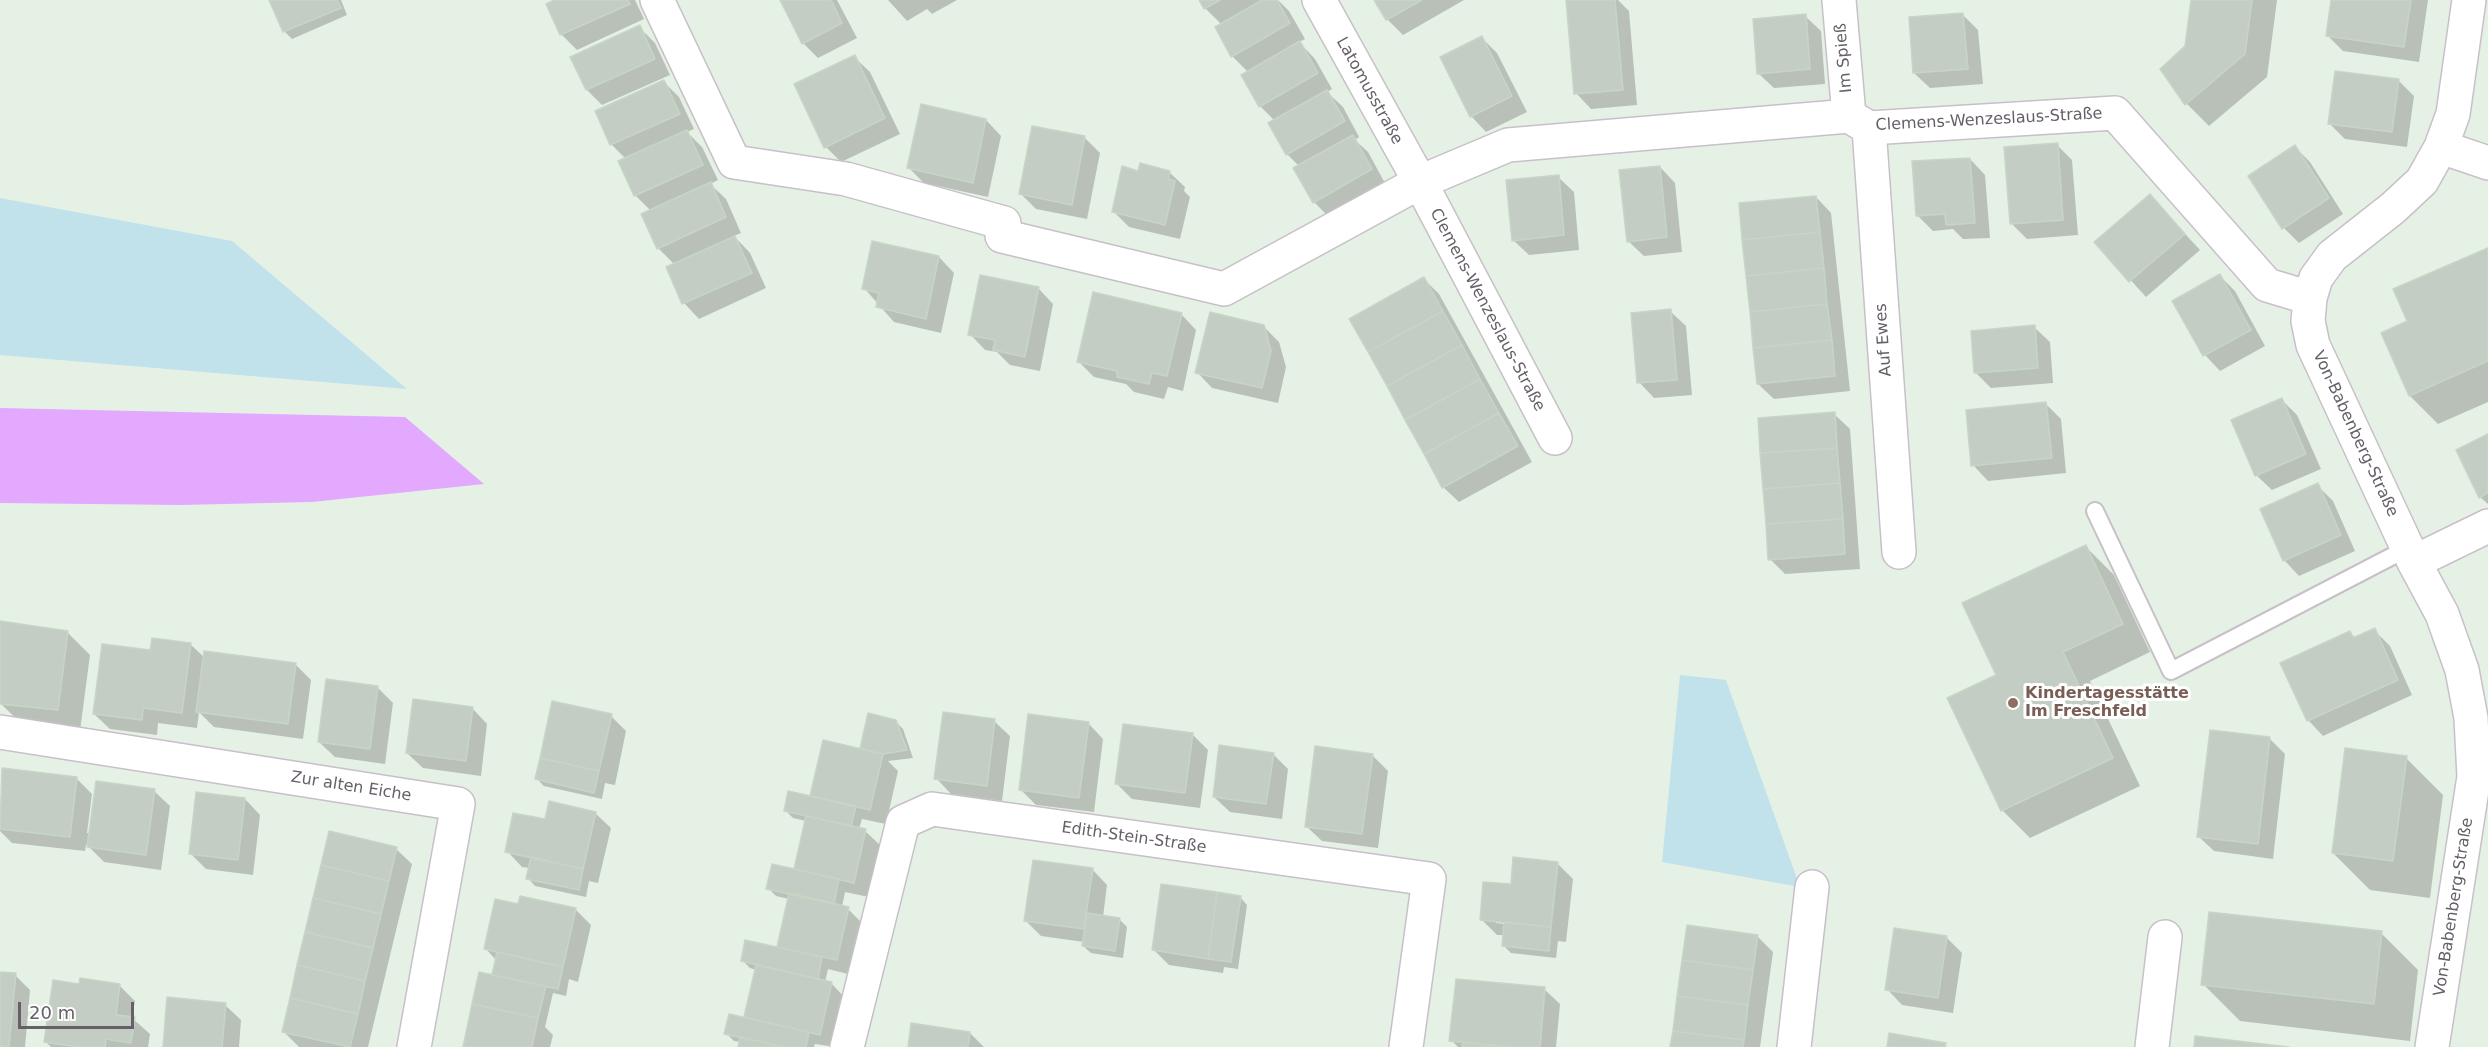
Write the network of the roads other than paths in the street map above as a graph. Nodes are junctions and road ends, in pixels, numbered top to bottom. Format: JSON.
{"nodes":[{"id":1,"x":1319,"y":0,"type":"edge"},
{"id":2,"x":1839,"y":0,"type":"edge"},
{"id":3,"x":2469,"y":0,"type":"edge"},
{"id":4,"x":659,"y":1,"type":"edge"},
{"id":5,"x":1859,"y":122,"type":"junction"},
{"id":6,"x":2441,"y":147,"type":"junction"},
{"id":7,"x":2488,"y":163,"type":"edge"},
{"id":8,"x":1420,"y":182,"type":"junction"},
{"id":9,"x":2310,"y":298,"type":"junction"},
{"id":10,"x":1555,"y":438,"type":"dead end"},
{"id":11,"x":2095,"y":512,"type":"dead end"},
{"id":12,"x":2488,"y":526,"type":"edge"},
{"id":13,"x":1899,"y":552,"type":"dead end"},
{"id":14,"x":2411,"y":555,"type":"junction"},
{"id":15,"x":0,"y":732,"type":"edge"},
{"id":16,"x":1812,"y":887,"type":"dead end"},
{"id":17,"x":2165,"y":937,"type":"dead end"},
{"id":18,"x":414,"y":1047,"type":"edge"},
{"id":19,"x":847,"y":1047,"type":"edge"},
{"id":20,"x":1406,"y":1047,"type":"edge"},
{"id":21,"x":1794,"y":1047,"type":"edge"},
{"id":22,"x":2152,"y":1047,"type":"edge"},
{"id":23,"x":2432,"y":1047,"type":"edge"}],
"edges":[{"from":1,"to":8,"type":"street","name":"Latomusstraße"},
{"from":2,"to":5,"type":"street","name":"Im Spieß"},
{"from":3,"to":6,"type":"street","name":"Von-Babenberg-Straße"},
{"from":4,"to":8,"type":"street","name":"Clemens-Wenzeslaus-Straße"},
{"from":5,"to":8,"type":"street","name":"Clemens-Wenzeslaus-Straße"},
{"from":5,"to":9,"type":"street","name":"Clemens-Wenzeslaus-Straße"},
{"from":5,"to":13,"type":"street","name":"Auf Ewes"},
{"from":6,"to":7,"type":"street"},
{"from":6,"to":9,"type":"street","name":"Von-Babenberg-Straße"},
{"from":8,"to":10,"type":"street","name":"Clemens-Wenzeslaus-Straße"},
{"from":9,"to":14,"type":"street","name":"Von-Babenberg-Straße"},
{"from":11,"to":14,"type":"lane"},
{"from":12,"to":14,"type":"street"},
{"from":14,"to":23,"type":"street","name":"Von-Babenberg-Straße"},
{"from":15,"to":18,"type":"street","name":"Zur alten Eiche"},
{"from":16,"to":21,"type":"street"},
{"from":17,"to":22,"type":"street"},
{"from":19,"to":20,"type":"street","name":"Edith-Stein-Straße"}]}
